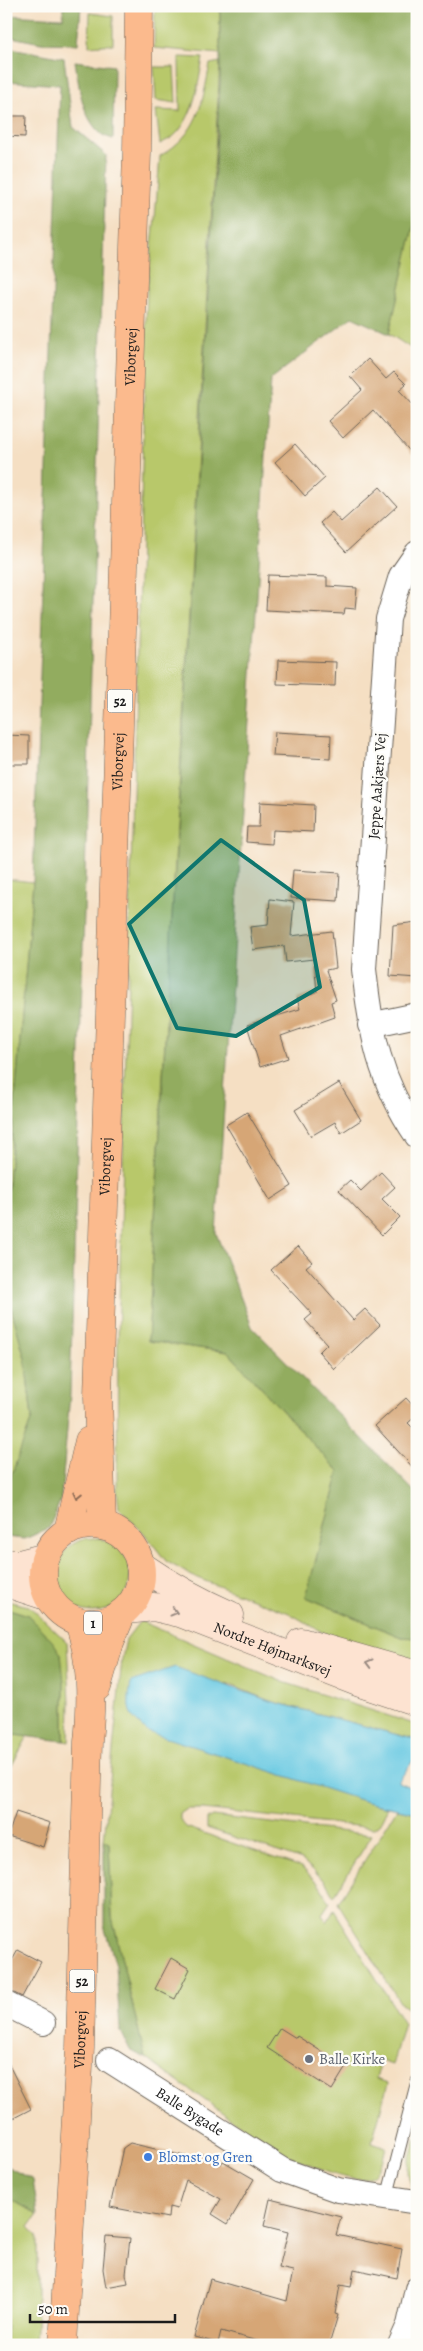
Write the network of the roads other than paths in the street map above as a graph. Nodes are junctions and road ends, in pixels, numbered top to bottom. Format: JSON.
{"nodes":[{"id":1,"x":139,"y":6,"type":"edge"},
{"id":2,"x":417,"y":553,"type":"edge"},
{"id":3,"x":417,"y":1015,"type":"edge"},
{"id":4,"x":370,"y":1025,"type":"junction"},
{"id":5,"x":417,"y":1136,"type":"edge"},
{"id":6,"x":98,"y":1396,"type":"junction"},
{"id":7,"x":102,"y":1526,"type":"junction"},
{"id":8,"x":68,"y":1531,"type":"junction"},
{"id":9,"x":46,"y":1557,"type":"junction"},
{"id":10,"x":6,"y":1564,"type":"edge"},
{"id":11,"x":140,"y":1565,"type":"junction"},
{"id":12,"x":6,"y":1583,"type":"edge"},
{"id":13,"x":49,"y":1597,"type":"junction"},
{"id":14,"x":124,"y":1612,"type":"junction"},
{"id":15,"x":79,"y":1622,"type":"junction"},
{"id":16,"x":417,"y":1674,"type":"edge"},
{"id":17,"x":417,"y":1702,"type":"edge"},
{"id":18,"x":92,"y":1703,"type":"junction"},
{"id":19,"x":6,"y":2004,"type":"edge"},
{"id":20,"x":43,"y":2023,"type":"dead end"},
{"id":21,"x":109,"y":2060,"type":"dead end"},
{"id":22,"x":417,"y":2081,"type":"edge"},
{"id":23,"x":387,"y":2197,"type":"junction"},
{"id":24,"x":417,"y":2202,"type":"edge"},
{"id":25,"x":417,"y":2289,"type":"edge"},
{"id":26,"x":63,"y":2345,"type":"edge"},
{"id":27,"x":400,"y":2345,"type":"edge"}],
"edges":[{"from":1,"to":6,"type":"main road","name":"Viborgvej","number":"52"},
{"from":2,"to":4,"type":"street","name":"Jeppe Aakjærs Vej"},
{"from":3,"to":4,"type":"street"},
{"from":4,"to":5,"type":"street","name":"Jeppe Aakjærs Vej"},
{"from":6,"to":7,"type":"main road","name":"Viborgvej"},
{"from":6,"to":8,"type":"main road","name":"Viborgvej","one_way":true},
{"from":7,"to":8,"type":"main road"},
{"from":7,"to":11,"type":"main road"},
{"from":8,"to":9,"type":"main road"},
{"from":9,"to":10,"type":"street"},
{"from":9,"to":13,"type":"main road"},
{"from":11,"to":14,"type":"main road","number":"1"},
{"from":16,"to":11,"type":"street","name":"Nordre Højmarksvej","one_way":true},
{"from":12,"to":13,"type":"street","number":"1"},
{"from":13,"to":15,"type":"main road","number":"1"},
{"from":14,"to":15,"type":"main road","number":"1"},
{"from":14,"to":17,"type":"street","name":"Nordre Højmarksvej","number":"1","one_way":true},
{"from":14,"to":18,"type":"main road","name":"Viborgvej","number":"1"},
{"from":15,"to":18,"type":"main road","name":"Viborgvej","number":"1"},
{"from":18,"to":26,"type":"main road","name":"Viborgvej","number":"52"},
{"from":19,"to":20,"type":"street"},
{"from":21,"to":23,"type":"street","name":"Balle Bygade"},
{"from":22,"to":23,"type":"lane"},
{"from":23,"to":24,"type":"street","name":"Balle Bygade"},
{"from":25,"to":27,"type":"street"}]}
